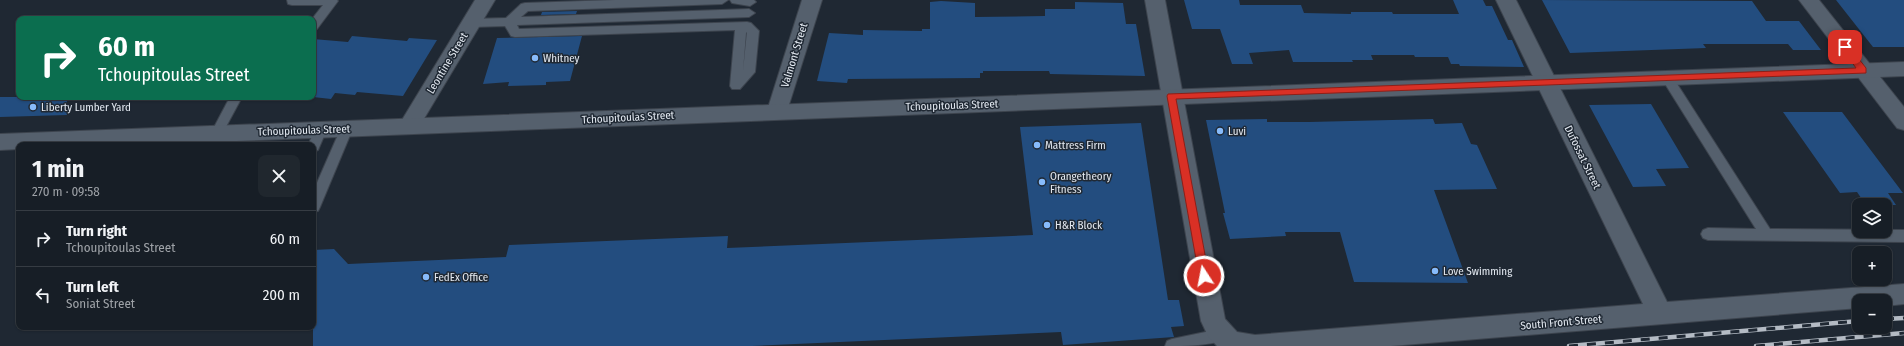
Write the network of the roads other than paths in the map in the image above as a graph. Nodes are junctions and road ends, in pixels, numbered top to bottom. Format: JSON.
{"nodes":[{"id":1,"x":485,"y":0,"type":"edge"},
{"id":2,"x":722,"y":0,"type":"edge"},
{"id":3,"x":736,"y":0,"type":"edge"},
{"id":4,"x":812,"y":0,"type":"edge"},
{"id":5,"x":1155,"y":0,"type":"edge"},
{"id":6,"x":1506,"y":0,"type":"edge"},
{"id":7,"x":1809,"y":0,"type":"edge"},
{"id":8,"x":292,"y":1,"type":"dead end"},
{"id":9,"x":749,"y":14,"type":"junction"},
{"id":10,"x":316,"y":22,"type":"edge"},
{"id":11,"x":509,"y":22,"type":"junction"},
{"id":12,"x":471,"y":23,"type":"junction"},
{"id":13,"x":1904,"y":69,"type":"edge"},
{"id":14,"x":1863,"y":70,"type":"junction"},
{"id":15,"x":1668,"y":79,"type":"junction"},
{"id":16,"x":1546,"y":83,"type":"junction"},
{"id":17,"x":736,"y":86,"type":"dead end"},
{"id":18,"x":1171,"y":96,"type":"junction"},
{"id":19,"x":234,"y":100,"type":"edge"},
{"id":20,"x":778,"y":111,"type":"junction"},
{"id":21,"x":1904,"y":122,"type":"edge"},
{"id":22,"x":409,"y":126,"type":"junction"},
{"id":23,"x":347,"y":128,"type":"junction"},
{"id":24,"x":217,"y":133,"type":"junction"},
{"id":25,"x":317,"y":138,"type":"edge"},
{"id":26,"x":0,"y":142,"type":"edge"},
{"id":27,"x":316,"y":200,"type":"edge"},
{"id":28,"x":1708,"y":234,"type":"dead end"},
{"id":29,"x":1766,"y":234,"type":"junction"},
{"id":30,"x":1904,"y":236,"type":"edge"},
{"id":31,"x":1904,"y":294,"type":"edge"},
{"id":32,"x":1660,"y":314,"type":"junction"},
{"id":33,"x":1220,"y":335,"type":"junction"},
{"id":34,"x":1172,"y":346,"type":"edge"}],
"edges":[{"from":1,"to":12,"type":"street","name":"Leontine Street"},
{"from":2,"to":11,"type":"lane"},
{"from":3,"to":9,"type":"lane"},
{"from":4,"to":20,"type":"street","name":"Valmont Street"},
{"from":5,"to":18,"type":"street"},
{"from":6,"to":16,"type":"street","name":"Dufossat Street"},
{"from":7,"to":14,"type":"street"},
{"from":8,"to":10,"type":"lane"},
{"from":9,"to":11,"type":"lane"},
{"from":9,"to":11,"type":"lane"},
{"from":9,"to":17,"type":"lane"},
{"from":11,"to":12,"type":"lane"},
{"from":12,"to":22,"type":"street","name":"Leontine Street"},
{"from":13,"to":14,"type":"street","name":"Tchoupitoulas Street"},
{"from":14,"to":15,"type":"street","name":"Tchoupitoulas Street"},
{"from":14,"to":21,"type":"street"},
{"from":15,"to":16,"type":"street","name":"Tchoupitoulas Street"},
{"from":15,"to":29,"type":"lane"},
{"from":16,"to":18,"type":"street","name":"Tchoupitoulas Street"},
{"from":16,"to":32,"type":"street","name":"Dufossat Street"},
{"from":18,"to":20,"type":"street","name":"Tchoupitoulas Street"},
{"from":18,"to":33,"type":"street"},
{"from":19,"to":24,"type":"lane"},
{"from":20,"to":22,"type":"street","name":"Tchoupitoulas Street"},
{"from":22,"to":23,"type":"street","name":"Tchoupitoulas Street"},
{"from":23,"to":25,"type":"street","name":"Tchoupitoulas Street"},
{"from":23,"to":27,"type":"lane"},
{"from":24,"to":25,"type":"street","name":"Tchoupitoulas Street"},
{"from":24,"to":26,"type":"street","name":"Tchoupitoulas Street"},
{"from":28,"to":29,"type":"lane"},
{"from":29,"to":30,"type":"lane"},
{"from":31,"to":32,"type":"street","name":"South Front Street"},
{"from":32,"to":33,"type":"street","name":"South Front Street"},
{"from":33,"to":34,"type":"lane"}]}
